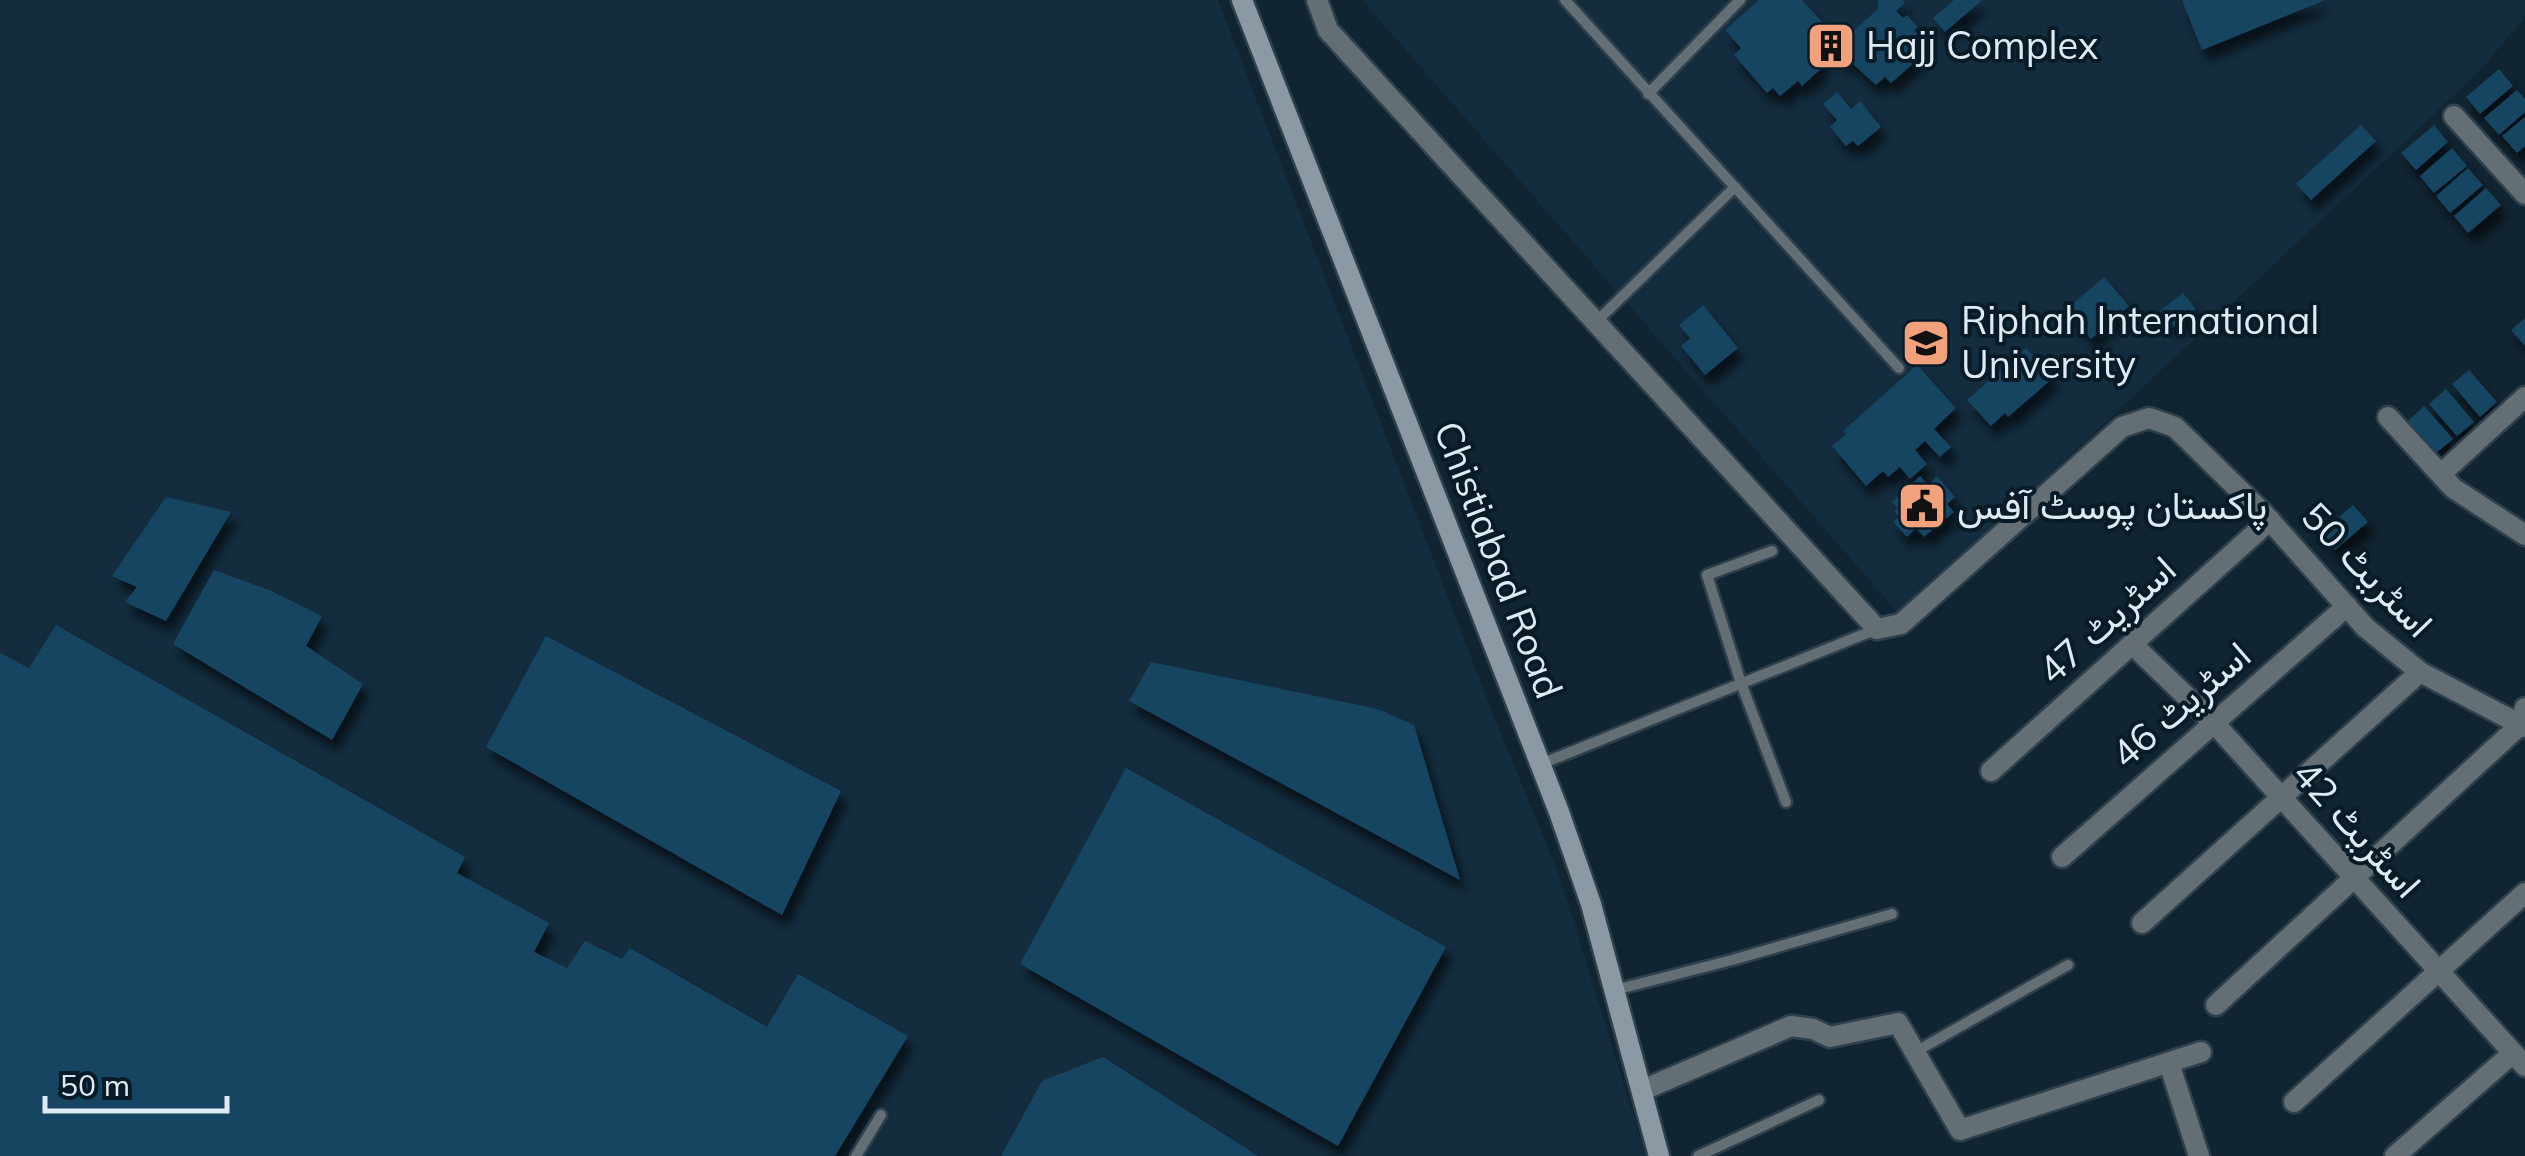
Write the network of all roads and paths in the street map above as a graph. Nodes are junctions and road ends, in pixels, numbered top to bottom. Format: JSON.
{"nodes":[{"id":1,"x":1242,"y":0,"type":"edge"},
{"id":2,"x":1317,"y":0,"type":"edge"},
{"id":3,"x":1565,"y":0,"type":"edge"},
{"id":4,"x":1740,"y":0,"type":"edge"},
{"id":5,"x":1648,"y":94,"type":"junction"},
{"id":6,"x":2454,"y":116,"type":"dead end"},
{"id":7,"x":1736,"y":187,"type":"junction"},
{"id":8,"x":2525,"y":194,"type":"edge"},
{"id":9,"x":1595,"y":323,"type":"junction"},
{"id":10,"x":1899,"y":368,"type":"dead end"},
{"id":11,"x":2525,"y":397,"type":"edge"},
{"id":12,"x":2388,"y":417,"type":"dead end"},
{"id":13,"x":2440,"y":474,"type":"junction"},
{"id":14,"x":2270,"y":520,"type":"junction"},
{"id":15,"x":2525,"y":535,"type":"edge"},
{"id":16,"x":1772,"y":551,"type":"dead end"},
{"id":17,"x":2346,"y":606,"type":"junction"},
{"id":18,"x":1877,"y":629,"type":"junction"},
{"id":19,"x":2132,"y":644,"type":"junction"},
{"id":20,"x":2420,"y":672,"type":"junction"},
{"id":21,"x":1742,"y":682,"type":"junction"},
{"id":22,"x":2523,"y":720,"type":"edge"},
{"id":23,"x":2214,"y":723,"type":"junction"},
{"id":24,"x":1540,"y":764,"type":"junction"},
{"id":25,"x":1991,"y":771,"type":"dead end"},
{"id":26,"x":2282,"y":799,"type":"junction"},
{"id":27,"x":1786,"y":802,"type":"dead end"},
{"id":28,"x":2062,"y":857,"type":"dead end"},
{"id":29,"x":2356,"y":879,"type":"junction"},
{"id":30,"x":2525,"y":893,"type":"edge"},
{"id":31,"x":1892,"y":914,"type":"dead end"},
{"id":32,"x":2142,"y":923,"type":"dead end"},
{"id":33,"x":2068,"y":966,"type":"dead end"},
{"id":34,"x":2440,"y":970,"type":"junction"},
{"id":35,"x":1615,"y":990,"type":"junction"},
{"id":36,"x":2216,"y":1005,"type":"dead end"},
{"id":37,"x":1917,"y":1052,"type":"junction"},
{"id":38,"x":2201,"y":1052,"type":"dead end"},
{"id":39,"x":2519,"y":1059,"type":"edge"},
{"id":40,"x":2170,"y":1062,"type":"junction"},
{"id":41,"x":1643,"y":1090,"type":"junction"},
{"id":42,"x":1819,"y":1100,"type":"dead end"},
{"id":43,"x":2294,"y":1102,"type":"dead end"},
{"id":44,"x":881,"y":1114,"type":"dead end"},
{"id":45,"x":856,"y":1156,"type":"edge"},
{"id":46,"x":1659,"y":1156,"type":"edge"},
{"id":47,"x":1698,"y":1156,"type":"edge"},
{"id":48,"x":2199,"y":1156,"type":"edge"},
{"id":49,"x":2395,"y":1156,"type":"edge"}],
"edges":[{"from":1,"to":24,"type":"main road","name":"Chistiabad Road"},
{"from":2,"to":9,"type":"street"},
{"from":3,"to":5,"type":"lane"},
{"from":4,"to":5,"type":"lane"},
{"from":5,"to":7,"type":"lane"},
{"from":6,"to":8,"type":"street"},
{"from":7,"to":9,"type":"lane"},
{"from":7,"to":10,"type":"lane"},
{"from":9,"to":18,"type":"street"},
{"from":11,"to":13,"type":"street"},
{"from":12,"to":13,"type":"street"},
{"from":13,"to":15,"type":"street"},
{"from":14,"to":17,"type":"street","name":"اسٹریٹ 50"},
{"from":14,"to":18,"type":"street","name":"اسٹریٹ 50"},
{"from":14,"to":19,"type":"street","name":"اسٹریٹ 47"},
{"from":16,"to":21,"type":"lane"},
{"from":17,"to":20,"type":"street","name":"اسٹریٹ 50"},
{"from":17,"to":23,"type":"street","name":"اسٹریٹ 46"},
{"from":18,"to":21,"type":"lane"},
{"from":19,"to":23,"type":"street","name":"اسٹریٹ 42"},
{"from":19,"to":25,"type":"street","name":"اسٹریٹ 47"},
{"from":20,"to":22,"type":"street","name":"اسٹریٹ 50"},
{"from":20,"to":26,"type":"street"},
{"from":21,"to":24,"type":"lane"},
{"from":21,"to":27,"type":"lane"},
{"from":22,"to":29,"type":"street"},
{"from":23,"to":26,"type":"street","name":"اسٹریٹ 42"},
{"from":23,"to":28,"type":"street","name":"اسٹریٹ 46"},
{"from":24,"to":35,"type":"main road","name":"Chistiabad Road"},
{"from":26,"to":29,"type":"street","name":"اسٹریٹ 42"},
{"from":26,"to":32,"type":"street"},
{"from":29,"to":34,"type":"street","name":"اسٹریٹ 42"},
{"from":29,"to":36,"type":"street"},
{"from":30,"to":34,"type":"street"},
{"from":31,"to":35,"type":"lane"},
{"from":33,"to":37,"type":"lane"},
{"from":34,"to":39,"type":"street","name":"اسٹریٹ 42"},
{"from":34,"to":43,"type":"street"},
{"from":35,"to":41,"type":"main road","name":"Chistiabad Road"},
{"from":37,"to":40,"type":"street"},
{"from":37,"to":41,"type":"street"},
{"from":38,"to":40,"type":"street"},
{"from":39,"to":49,"type":"street"},
{"from":40,"to":48,"type":"street"},
{"from":41,"to":46,"type":"main road","name":"Chistiabad Road"},
{"from":42,"to":47,"type":"lane"},
{"from":44,"to":45,"type":"lane"}]}
